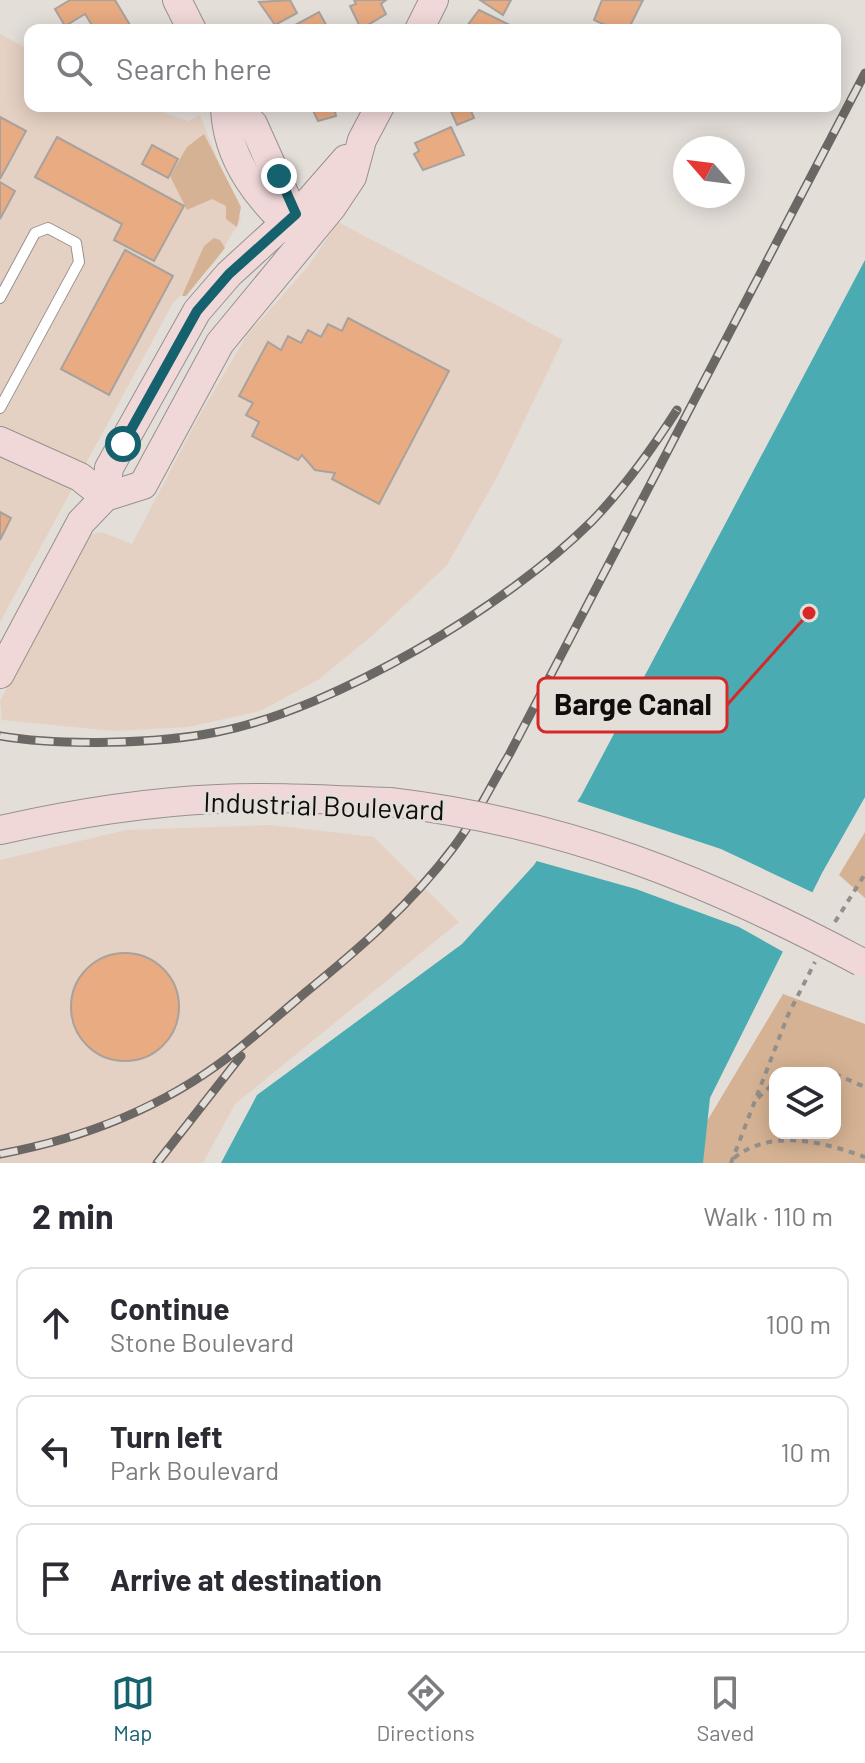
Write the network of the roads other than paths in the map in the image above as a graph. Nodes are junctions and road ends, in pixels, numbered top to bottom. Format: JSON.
{"nodes":[{"id":1,"x":177,"y":0,"type":"edge"},
{"id":2,"x":434,"y":0,"type":"edge"},
{"id":3,"x":189,"y":24,"type":"edge"},
{"id":4,"x":422,"y":24,"type":"edge"},
{"id":5,"x":225,"y":112,"type":"edge"},
{"id":6,"x":241,"y":112,"type":"edge"},
{"id":7,"x":377,"y":112,"type":"edge"},
{"id":8,"x":295,"y":226,"type":"junction"},
{"id":9,"x":0,"y":298,"type":"edge"},
{"id":10,"x":0,"y":408,"type":"edge"},
{"id":11,"x":0,"y":441,"type":"edge"},
{"id":12,"x":105,"y":497,"type":"junction"},
{"id":13,"x":0,"y":674,"type":"edge"},
{"id":14,"x":0,"y":830,"type":"edge"},
{"id":15,"x":863,"y":963,"type":"edge"}],
"edges":[{"from":1,"to":3,"type":"street"},
{"from":2,"to":4,"type":"street"},
{"from":5,"to":8,"type":"street"},
{"from":6,"to":8,"type":"street"},
{"from":7,"to":8,"type":"street"},
{"from":8,"to":12,"type":"street"},
{"from":8,"to":12,"type":"street"},
{"from":9,"to":10,"type":"lane"},
{"from":11,"to":12,"type":"street"},
{"from":12,"to":13,"type":"street"},
{"from":14,"to":15,"type":"street","name":"Industrial Boulevard","bridge":true}]}
